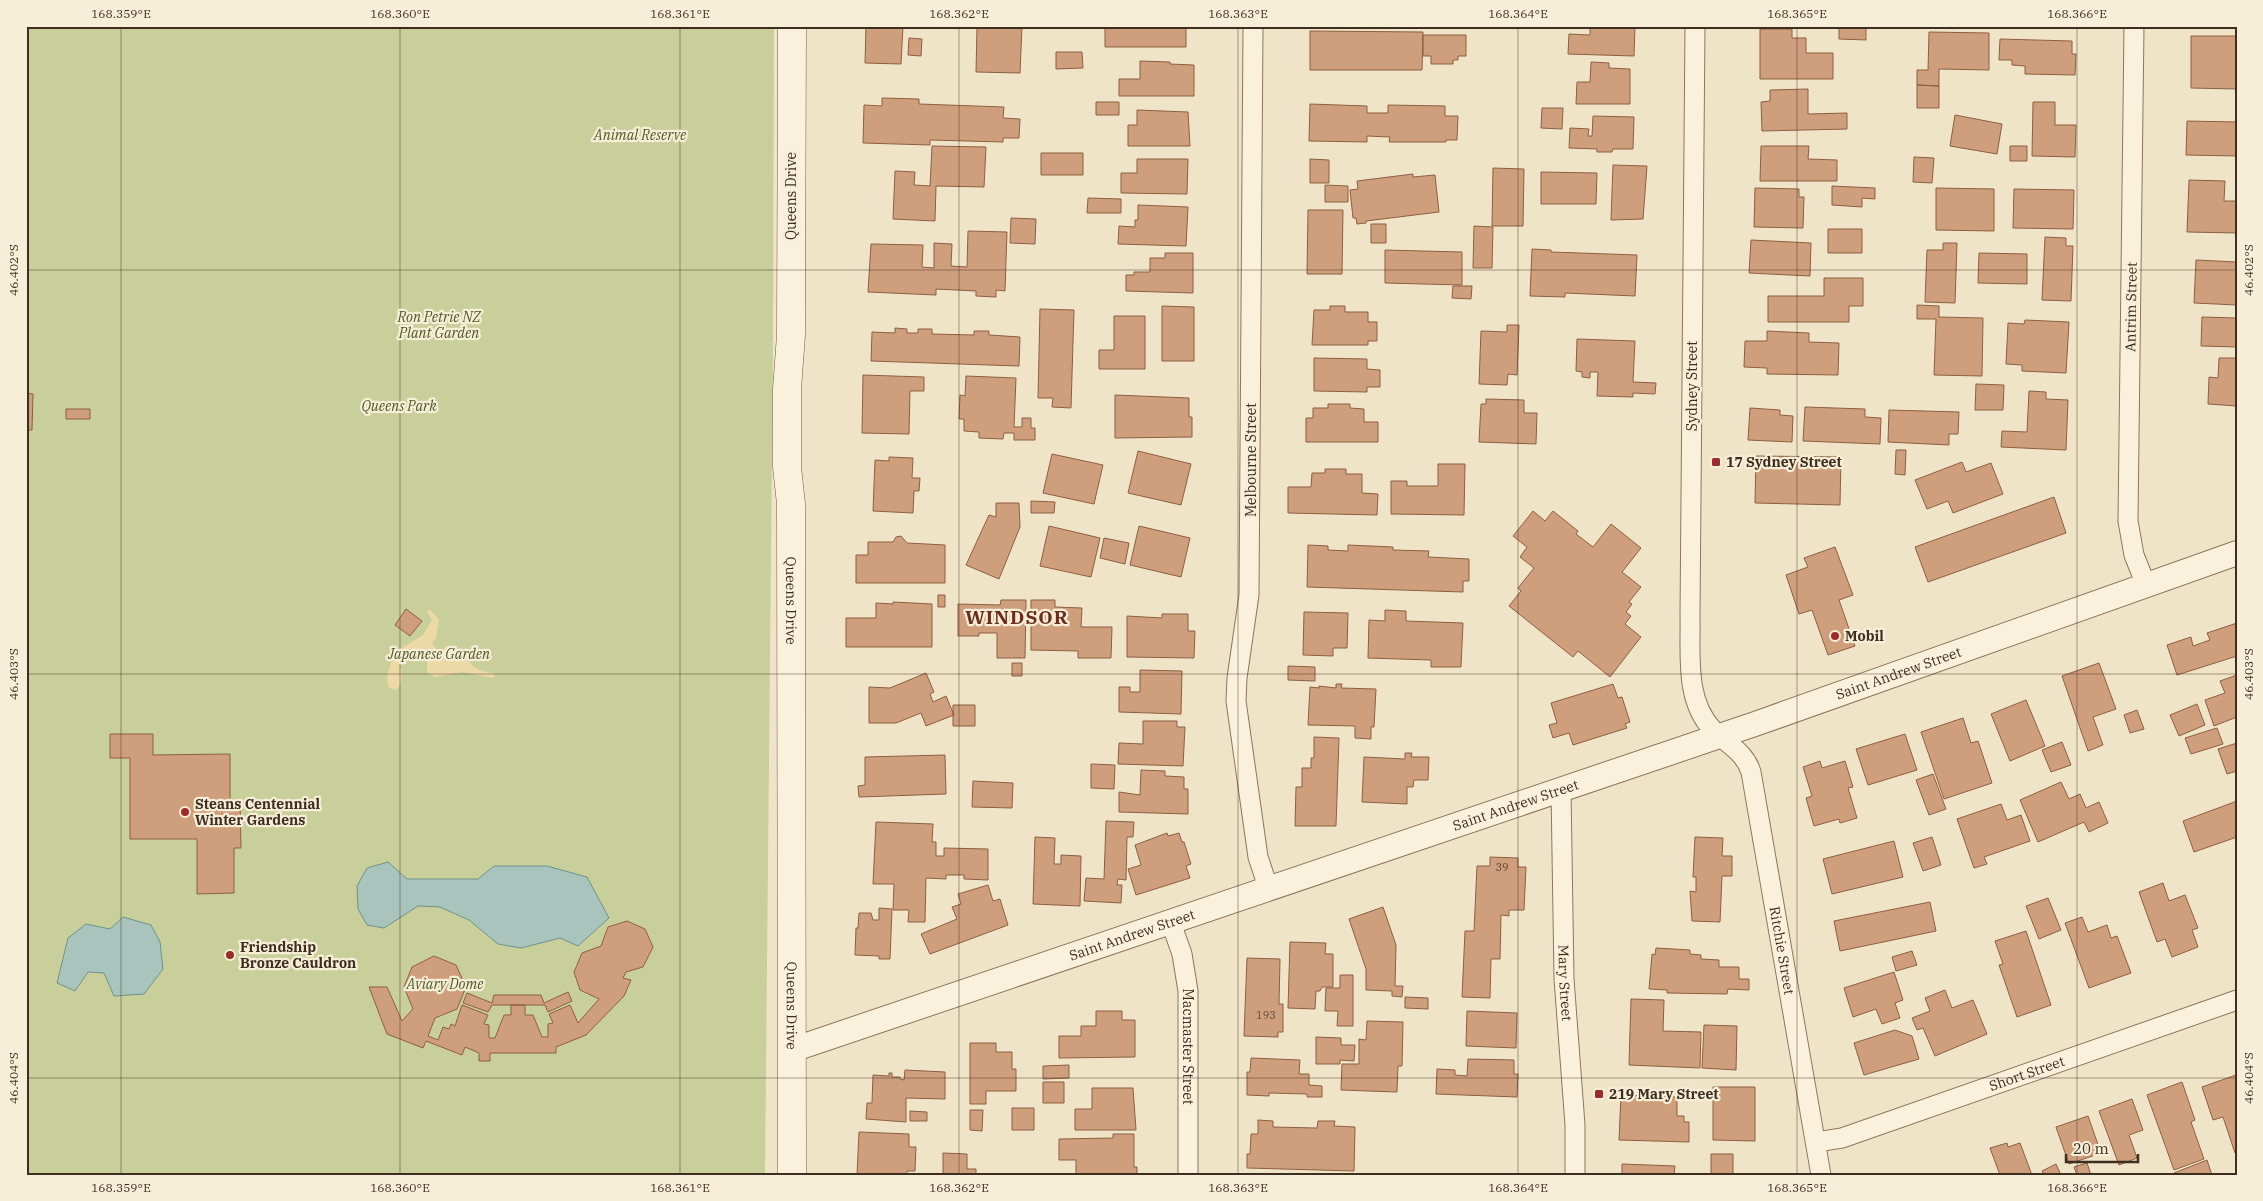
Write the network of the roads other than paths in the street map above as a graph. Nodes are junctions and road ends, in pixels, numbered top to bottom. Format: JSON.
{"nodes":[{"id":1,"x":792,"y":26,"type":"edge"},
{"id":2,"x":1253,"y":26,"type":"edge"},
{"id":3,"x":1695,"y":26,"type":"edge"},
{"id":4,"x":2134,"y":26,"type":"edge"},
{"id":5,"x":2237,"y":553,"type":"edge"},
{"id":6,"x":2146,"y":585,"type":"junction"},
{"id":7,"x":1721,"y":736,"type":"junction"},
{"id":8,"x":1561,"y":789,"type":"junction"},
{"id":9,"x":1269,"y":890,"type":"junction"},
{"id":10,"x":1170,"y":923,"type":"junction"},
{"id":11,"x":2237,"y":1000,"type":"edge"},
{"id":12,"x":792,"y":1050,"type":"junction"},
{"id":13,"x":1816,"y":1142,"type":"junction"},
{"id":14,"x":792,"y":1175,"type":"edge"},
{"id":15,"x":1188,"y":1175,"type":"edge"},
{"id":16,"x":1575,"y":1175,"type":"edge"},
{"id":17,"x":1821,"y":1175,"type":"edge"}],
"edges":[{"from":1,"to":12,"type":"main road","name":"Queens Drive"},
{"from":2,"to":9,"type":"street","name":"Melbourne Street"},
{"from":3,"to":7,"type":"street","name":"Sydney Street"},
{"from":4,"to":6,"type":"street","name":"Antrim Street"},
{"from":5,"to":6,"type":"street","name":"Saint Andrew Street"},
{"from":6,"to":7,"type":"street","name":"Saint Andrew Street"},
{"from":7,"to":8,"type":"street","name":"Saint Andrew Street"},
{"from":7,"to":13,"type":"street","name":"Ritchie Street"},
{"from":8,"to":9,"type":"street","name":"Saint Andrew Street"},
{"from":8,"to":16,"type":"street","name":"Mary Street"},
{"from":9,"to":10,"type":"street","name":"Saint Andrew Street"},
{"from":10,"to":12,"type":"street","name":"Saint Andrew Street"},
{"from":10,"to":15,"type":"street","name":"Macmaster Street"},
{"from":11,"to":13,"type":"street","name":"Short Street"},
{"from":12,"to":14,"type":"main road","name":"Queens Drive"},
{"from":13,"to":17,"type":"street","name":"Ritchie Street"}]}
